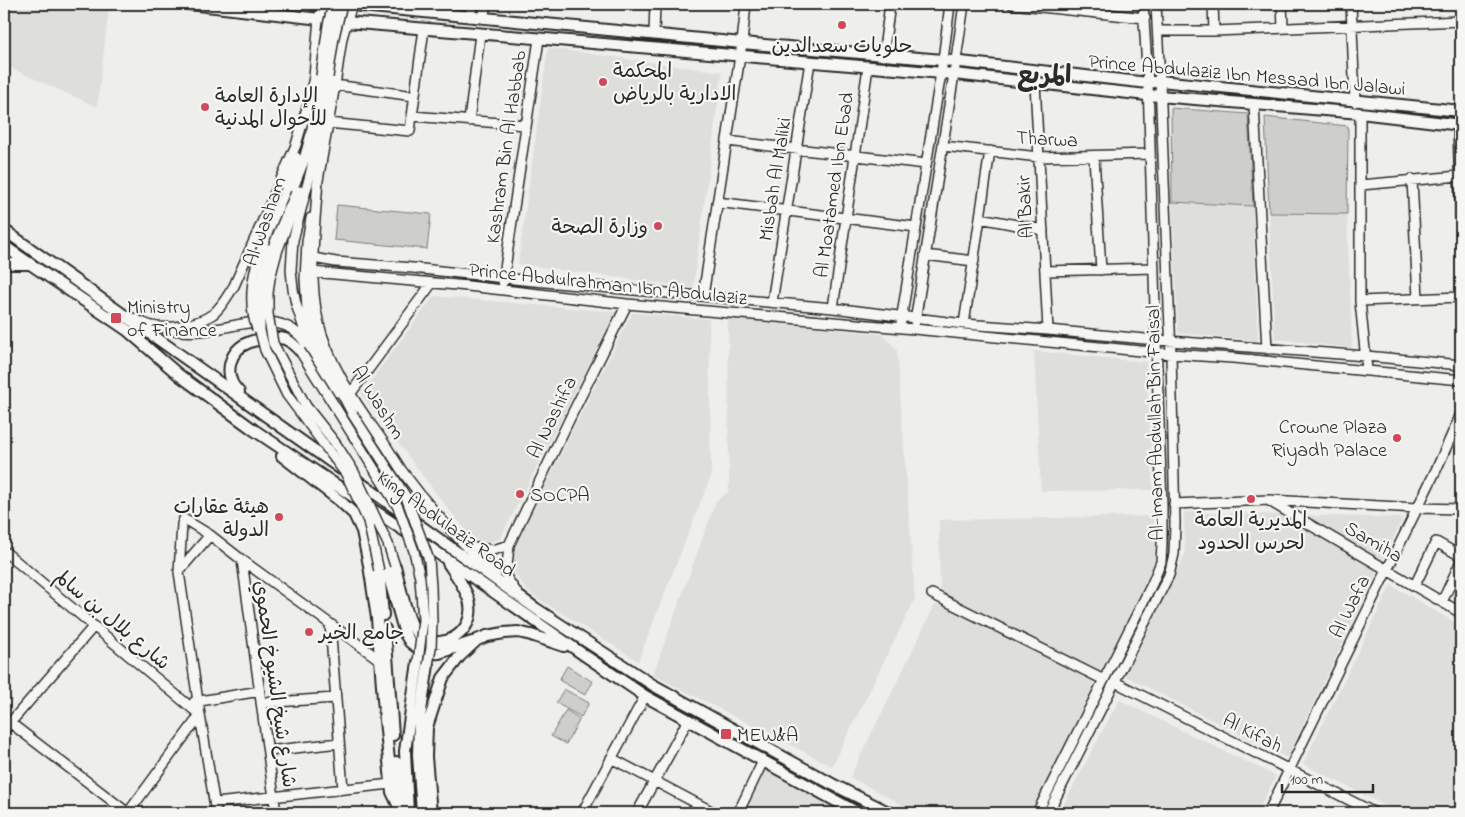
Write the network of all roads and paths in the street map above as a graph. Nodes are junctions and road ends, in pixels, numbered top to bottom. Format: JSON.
{"nodes":[{"id":1,"x":188,"y":4,"type":"edge"},
{"id":2,"x":319,"y":4,"type":"edge"},
{"id":3,"x":334,"y":4,"type":"edge"},
{"id":4,"x":348,"y":4,"type":"edge"},
{"id":5,"x":472,"y":4,"type":"edge"},
{"id":6,"x":486,"y":4,"type":"edge"},
{"id":7,"x":655,"y":4,"type":"edge"},
{"id":8,"x":746,"y":4,"type":"edge"},
{"id":9,"x":890,"y":4,"type":"edge"},
{"id":10,"x":950,"y":4,"type":"edge"},
{"id":11,"x":964,"y":4,"type":"edge"},
{"id":12,"x":1012,"y":4,"type":"edge"},
{"id":13,"x":1022,"y":4,"type":"edge"},
{"id":14,"x":1143,"y":4,"type":"edge"},
{"id":15,"x":1156,"y":4,"type":"edge"},
{"id":16,"x":1213,"y":4,"type":"edge"},
{"id":17,"x":1282,"y":4,"type":"edge"},
{"id":18,"x":1351,"y":4,"type":"edge"},
{"id":19,"x":1077,"y":7,"type":"edge"},
{"id":20,"x":418,"y":8,"type":"edge"},
{"id":21,"x":470,"y":17,"type":"junction"},
{"id":22,"x":319,"y":18,"type":"junction"},
{"id":23,"x":483,"y":18,"type":"junction"},
{"id":24,"x":1145,"y":18,"type":"junction"},
{"id":25,"x":1461,"y":21,"type":"edge"},
{"id":26,"x":346,"y":22,"type":"junction"},
{"id":27,"x":1352,"y":26,"type":"junction"},
{"id":28,"x":1283,"y":28,"type":"junction"},
{"id":29,"x":424,"y":29,"type":"junction"},
{"id":30,"x":1158,"y":31,"type":"junction"},
{"id":31,"x":1214,"y":31,"type":"junction"},
{"id":32,"x":480,"y":34,"type":"junction"},
{"id":33,"x":654,"y":34,"type":"junction"},
{"id":34,"x":539,"y":38,"type":"junction"},
{"id":35,"x":742,"y":43,"type":"junction"},
{"id":36,"x":740,"y":56,"type":"junction"},
{"id":37,"x":883,"y":56,"type":"junction"},
{"id":38,"x":943,"y":60,"type":"junction"},
{"id":39,"x":810,"y":62,"type":"junction"},
{"id":40,"x":956,"y":62,"type":"junction"},
{"id":41,"x":868,"y":67,"type":"junction"},
{"id":42,"x":940,"y":74,"type":"junction"},
{"id":43,"x":954,"y":74,"type":"junction"},
{"id":44,"x":325,"y":77,"type":"junction"},
{"id":45,"x":1160,"y":81,"type":"junction"},
{"id":46,"x":1035,"y":83,"type":"junction"},
{"id":47,"x":1148,"y":83,"type":"junction"},
{"id":48,"x":335,"y":85,"type":"junction"},
{"id":49,"x":1148,"y":95,"type":"junction"},
{"id":50,"x":414,"y":96,"type":"junction"},
{"id":51,"x":1160,"y":96,"type":"junction"},
{"id":52,"x":309,"y":101,"type":"junction"},
{"id":53,"x":1355,"y":102,"type":"junction"},
{"id":54,"x":1254,"y":105,"type":"junction"},
{"id":55,"x":1461,"y":111,"type":"edge"},
{"id":56,"x":1360,"y":113,"type":"junction"},
{"id":57,"x":412,"y":116,"type":"junction"},
{"id":58,"x":469,"y":120,"type":"junction"},
{"id":59,"x":328,"y":123,"type":"junction"},
{"id":60,"x":1460,"y":124,"type":"edge"},
{"id":61,"x":525,"y":125,"type":"junction"},
{"id":62,"x":727,"y":141,"type":"junction"},
{"id":63,"x":943,"y":146,"type":"junction"},
{"id":64,"x":796,"y":149,"type":"junction"},
{"id":65,"x":990,"y":152,"type":"junction"},
{"id":66,"x":1150,"y":154,"type":"junction"},
{"id":67,"x":855,"y":156,"type":"junction"},
{"id":68,"x":1039,"y":157,"type":"junction"},
{"id":69,"x":1094,"y":157,"type":"junction"},
{"id":70,"x":926,"y":164,"type":"junction"},
{"id":71,"x":311,"y":171,"type":"junction"},
{"id":72,"x":1459,"y":176,"type":"junction"},
{"id":73,"x":1412,"y":179,"type":"junction"},
{"id":74,"x":318,"y":180,"type":"junction"},
{"id":75,"x":1361,"y":184,"type":"junction"},
{"id":76,"x":1164,"y":201,"type":"junction"},
{"id":77,"x":718,"y":202,"type":"junction"},
{"id":78,"x":1152,"y":203,"type":"junction"},
{"id":79,"x":786,"y":211,"type":"junction"},
{"id":80,"x":846,"y":218,"type":"junction"},
{"id":81,"x":980,"y":218,"type":"junction"},
{"id":82,"x":916,"y":227,"type":"junction"},
{"id":83,"x":1043,"y":230,"type":"junction"},
{"id":84,"x":1166,"y":232,"type":"junction"},
{"id":85,"x":5,"y":234,"type":"edge"},
{"id":86,"x":1153,"y":234,"type":"junction"},
{"id":87,"x":1461,"y":238,"type":"edge"},
{"id":88,"x":307,"y":242,"type":"joint"},
{"id":89,"x":4,"y":246,"type":"edge"},
{"id":90,"x":273,"y":250,"type":"junction"},
{"id":91,"x":925,"y":255,"type":"junction"},
{"id":92,"x":314,"y":258,"type":"junction"},
{"id":93,"x":974,"y":261,"type":"junction"},
{"id":94,"x":4,"y":264,"type":"edge"},
{"id":95,"x":30,"y":264,"type":"junction"},
{"id":96,"x":413,"y":268,"type":"junction"},
{"id":97,"x":1154,"y":268,"type":"junction"},
{"id":98,"x":1100,"y":270,"type":"junction"},
{"id":99,"x":1045,"y":271,"type":"junction"},
{"id":100,"x":312,"y":272,"type":"junction"},
{"id":101,"x":503,"y":278,"type":"junction"},
{"id":102,"x":412,"y":281,"type":"junction"},
{"id":103,"x":432,"y":283,"type":"junction"},
{"id":104,"x":502,"y":290,"type":"junction"},
{"id":105,"x":703,"y":296,"type":"junction"},
{"id":106,"x":1461,"y":296,"type":"edge"},
{"id":107,"x":1418,"y":298,"type":"junction"},
{"id":108,"x":1360,"y":300,"type":"junction"},
{"id":109,"x":772,"y":302,"type":"junction"},
{"id":110,"x":627,"y":304,"type":"junction"},
{"id":111,"x":833,"y":308,"type":"junction"},
{"id":112,"x":124,"y":314,"type":"junction"},
{"id":113,"x":901,"y":317,"type":"junction"},
{"id":114,"x":916,"y":318,"type":"junction"},
{"id":115,"x":964,"y":324,"type":"junction"},
{"id":116,"x":158,"y":327,"type":"junction"},
{"id":117,"x":901,"y":329,"type":"junction"},
{"id":118,"x":914,"y":329,"type":"junction"},
{"id":119,"x":1048,"y":330,"type":"junction"},
{"id":120,"x":1156,"y":340,"type":"junction"},
{"id":121,"x":1170,"y":341,"type":"junction"},
{"id":122,"x":1267,"y":348,"type":"junction"},
{"id":123,"x":265,"y":350,"type":"junction"},
{"id":124,"x":300,"y":352,"type":"joint"},
{"id":125,"x":1156,"y":353,"type":"junction"},
{"id":126,"x":1171,"y":354,"type":"junction"},
{"id":127,"x":1366,"y":356,"type":"junction"},
{"id":128,"x":1461,"y":365,"type":"edge"},
{"id":129,"x":1367,"y":370,"type":"junction"},
{"id":130,"x":1461,"y":380,"type":"edge"},
{"id":131,"x":351,"y":393,"type":"junction"},
{"id":132,"x":258,"y":409,"type":"junction"},
{"id":133,"x":1461,"y":414,"type":"edge"},
{"id":134,"x":353,"y":415,"type":"junction"},
{"id":135,"x":254,"y":430,"type":"junction"},
{"id":136,"x":1269,"y":500,"type":"junction"},
{"id":137,"x":1174,"y":504,"type":"junction"},
{"id":138,"x":1417,"y":508,"type":"junction"},
{"id":139,"x":1461,"y":509,"type":"edge"},
{"id":140,"x":368,"y":521,"type":"junction"},
{"id":141,"x":210,"y":535,"type":"junction"},
{"id":142,"x":508,"y":545,"type":"junction"},
{"id":143,"x":466,"y":547,"type":"junction"},
{"id":144,"x":4,"y":550,"type":"edge"},
{"id":145,"x":1461,"y":556,"type":"edge"},
{"id":146,"x":445,"y":558,"type":"junction"},
{"id":147,"x":242,"y":560,"type":"junction"},
{"id":148,"x":1461,"y":561,"type":"edge"},
{"id":149,"x":395,"y":566,"type":"joint"},
{"id":150,"x":1387,"y":569,"type":"junction"},
{"id":151,"x":379,"y":571,"type":"joint"},
{"id":152,"x":179,"y":572,"type":"junction"},
{"id":153,"x":1415,"y":586,"type":"junction"},
{"id":154,"x":932,"y":594,"type":"dead end"},
{"id":155,"x":520,"y":597,"type":"junction"},
{"id":156,"x":1442,"y":602,"type":"junction"},
{"id":157,"x":1461,"y":613,"type":"edge"},
{"id":158,"x":330,"y":624,"type":"junction"},
{"id":159,"x":94,"y":626,"type":"junction"},
{"id":160,"x":477,"y":640,"type":"junction"},
{"id":161,"x":584,"y":655,"type":"junction"},
{"id":162,"x":380,"y":660,"type":"junction"},
{"id":163,"x":423,"y":663,"type":"junction"},
{"id":164,"x":1104,"y":680,"type":"junction"},
{"id":165,"x":1115,"y":682,"type":"junction"},
{"id":166,"x":260,"y":691,"type":"junction"},
{"id":167,"x":645,"y":696,"type":"junction"},
{"id":168,"x":335,"y":698,"type":"junction"},
{"id":169,"x":198,"y":701,"type":"junction"},
{"id":170,"x":261,"y":703,"type":"junction"},
{"id":171,"x":187,"y":704,"type":"junction"},
{"id":172,"x":200,"y":715,"type":"junction"},
{"id":173,"x":688,"y":720,"type":"junction"},
{"id":174,"x":6,"y":724,"type":"edge"},
{"id":175,"x":339,"y":743,"type":"junction"},
{"id":176,"x":268,"y":751,"type":"junction"},
{"id":177,"x":611,"y":758,"type":"junction"},
{"id":178,"x":763,"y":761,"type":"junction"},
{"id":179,"x":1289,"y":770,"type":"junction"},
{"id":180,"x":654,"y":780,"type":"junction"},
{"id":181,"x":391,"y":784,"type":"junction"},
{"id":182,"x":343,"y":789,"type":"junction"},
{"id":183,"x":274,"y":796,"type":"junction"},
{"id":184,"x":216,"y":803,"type":"junction"},
{"id":185,"x":128,"y":813,"type":"edge"},
{"id":186,"x":216,"y":813,"type":"edge"},
{"id":187,"x":276,"y":813,"type":"edge"},
{"id":188,"x":402,"y":813,"type":"edge"},
{"id":189,"x":408,"y":813,"type":"edge"},
{"id":190,"x":422,"y":813,"type":"edge"},
{"id":191,"x":431,"y":813,"type":"edge"},
{"id":192,"x":582,"y":813,"type":"edge"},
{"id":193,"x":637,"y":813,"type":"edge"},
{"id":194,"x":714,"y":813,"type":"edge"},
{"id":195,"x":738,"y":813,"type":"edge"},
{"id":196,"x":858,"y":813,"type":"edge"},
{"id":197,"x":890,"y":813,"type":"edge"},
{"id":198,"x":1037,"y":813,"type":"edge"},
{"id":199,"x":1048,"y":813,"type":"edge"},
{"id":200,"x":1268,"y":813,"type":"edge"},
{"id":201,"x":1375,"y":813,"type":"edge"}],
"edges":[{"from":1,"to":22,"type":"main road"},
{"from":2,"to":4,"type":"main road","name":"Prince Abdulaziz Ibn Messad Ibn Jalawi"},
{"from":2,"to":22,"type":"street","name":"Al Washam"},
{"from":3,"to":44,"type":"street","name":"Al Washam","bridge":true},
{"from":4,"to":20,"type":"main road","name":"Prince Abdulaziz Ibn Messad Ibn Jalawi"},
{"from":4,"to":26,"type":"street","name":"Al Washam"},
{"from":4,"to":44,"type":"street","name":"Al Washam","bridge":true},
{"from":5,"to":21,"type":"street"},
{"from":6,"to":23,"type":"street"},
{"from":7,"to":33,"type":"street"},
{"from":8,"to":35,"type":"street"},
{"from":9,"to":37,"type":"street"},
{"from":10,"to":38,"type":"street"},
{"from":11,"to":40,"type":"street"},
{"from":12,"to":13,"type":"street"},
{"from":13,"to":19,"type":"street"},
{"from":14,"to":24,"type":"street","name":"Al-Imam Abdullah Bin Faisal"},
{"from":15,"to":30,"type":"street","name":"Al-Imam Abdullah Bin Faisal"},
{"from":16,"to":31,"type":"street"},
{"from":17,"to":28,"type":"street"},
{"from":18,"to":27,"type":"street"},
{"from":19,"to":24,"type":"street"},
{"from":20,"to":21,"type":"main road","name":"Prince Abdulaziz Ibn Messad Ibn Jalawi"},
{"from":21,"to":23,"type":"main road","name":"Prince Abdulaziz Ibn Messad Ibn Jalawi"},
{"from":22,"to":26,"type":"main road"},
{"from":22,"to":52,"type":"street","name":"Al Washam"},
{"from":23,"to":33,"type":"main road","name":"Prince Abdulaziz Ibn Messad Ibn Jalawi"},
{"from":24,"to":47,"type":"street","name":"Al-Imam Abdullah Bin Faisal"},
{"from":25,"to":27,"type":"street"},
{"from":26,"to":29,"type":"main road"},
{"from":26,"to":48,"type":"street","name":"Al Washam"},
{"from":27,"to":28,"type":"street"},
{"from":27,"to":53,"type":"street"},
{"from":28,"to":31,"type":"street"},
{"from":29,"to":32,"type":"main road"},
{"from":29,"to":50,"type":"street"},
{"from":30,"to":31,"type":"street"},
{"from":30,"to":45,"type":"street","name":"Al-Imam Abdullah Bin Faisal"},
{"from":32,"to":34,"type":"main road"},
{"from":32,"to":58,"type":"street"},
{"from":33,"to":35,"type":"main road","name":"Prince Abdulaziz Ibn Messad Ibn Jalawi"},
{"from":34,"to":36,"type":"main road"},
{"from":34,"to":61,"type":"street","name":"Kashram Bin Al Habbab"},
{"from":35,"to":36,"type":"street"},
{"from":35,"to":37,"type":"main road","name":"Prince Abdulaziz Ibn Messad Ibn Jalawi"},
{"from":36,"to":39,"type":"main road"},
{"from":36,"to":62,"type":"street"},
{"from":37,"to":38,"type":"main road","name":"Prince Abdulaziz Ibn Messad Ibn Jalawi"},
{"from":38,"to":40,"type":"main road","name":"Prince Abdulaziz Ibn Messad Ibn Jalawi"},
{"from":38,"to":42,"type":"street"},
{"from":39,"to":41,"type":"main road"},
{"from":39,"to":64,"type":"street","name":"Misbah Al Maliki"},
{"from":40,"to":43,"type":"street"},
{"from":40,"to":47,"type":"main road","name":"Prince Abdulaziz Ibn Messad Ibn Jalawi"},
{"from":41,"to":42,"type":"main road"},
{"from":41,"to":67,"type":"street","name":"Al Moatamed Ibn Ebad"},
{"from":42,"to":43,"type":"main road","name":"Prince Abdulaziz Ibn Messad Ibn Jalawi"},
{"from":42,"to":70,"type":"street"},
{"from":43,"to":46,"type":"main road","name":"Prince Abdulaziz Ibn Messad Ibn Jalawi"},
{"from":43,"to":63,"type":"street"},
{"from":44,"to":71,"type":"street","name":"Al Washam"},
{"from":44,"to":90,"type":"street","name":"Al Washam"},
{"from":45,"to":47,"type":"main road","name":"Prince Abdulaziz Ibn Messad Ibn Jalawi"},
{"from":45,"to":51,"type":"street","name":"Al-Imam Abdullah Bin Faisal"},
{"from":45,"to":53,"type":"main road","name":"Prince Abdulaziz Ibn Messad Ibn Jalawi"},
{"from":46,"to":49,"type":"main road","name":"Prince Abdulaziz Ibn Messad Ibn Jalawi"},
{"from":46,"to":68,"type":"street","name":"Al Bakir"},
{"from":47,"to":49,"type":"street","name":"Al-Imam Abdullah Bin Faisal"},
{"from":48,"to":50,"type":"street"},
{"from":48,"to":59,"type":"street","name":"Al Washam"},
{"from":49,"to":51,"type":"main road","name":"Prince Abdulaziz Ibn Messad Ibn Jalawi"},
{"from":49,"to":66,"type":"street","name":"Al-Imam Abdullah Bin Faisal"},
{"from":50,"to":57,"type":"street"},
{"from":51,"to":54,"type":"main road","name":"Prince Abdulaziz Ibn Messad Ibn Jalawi"},
{"from":51,"to":76,"type":"street","name":"Al-Imam Abdullah Bin Faisal"},
{"from":52,"to":116,"type":"street","name":"Al Washam"},
{"from":52,"to":123,"type":"street","bridge":true},
{"from":53,"to":55,"type":"main road","name":"Prince Abdulaziz Ibn Messad Ibn Jalawi"},
{"from":54,"to":56,"type":"main road","name":"Prince Abdulaziz Ibn Messad Ibn Jalawi"},
{"from":54,"to":122,"type":"street"},
{"from":56,"to":60,"type":"main road","name":"Prince Abdulaziz Ibn Messad Ibn Jalawi"},
{"from":56,"to":75,"type":"street"},
{"from":57,"to":58,"type":"street"},
{"from":57,"to":59,"type":"street"},
{"from":58,"to":61,"type":"street"},
{"from":59,"to":74,"type":"street","name":"Al Washam"},
{"from":60,"to":72,"type":"street"},
{"from":61,"to":101,"type":"street","name":"Kashram Bin Al Habbab"},
{"from":62,"to":64,"type":"street"},
{"from":62,"to":77,"type":"street"},
{"from":63,"to":65,"type":"street","name":"Tharwa"},
{"from":63,"to":91,"type":"street"},
{"from":64,"to":67,"type":"street"},
{"from":64,"to":79,"type":"street","name":"Misbah Al Maliki"},
{"from":65,"to":68,"type":"street","name":"Tharwa"},
{"from":65,"to":81,"type":"street"},
{"from":66,"to":69,"type":"street","name":"Tharwa"},
{"from":66,"to":78,"type":"street","name":"Al-Imam Abdullah Bin Faisal"},
{"from":67,"to":70,"type":"street"},
{"from":67,"to":80,"type":"street","name":"Al Moatamed Ibn Ebad"},
{"from":68,"to":69,"type":"street","name":"Tharwa"},
{"from":68,"to":83,"type":"street","name":"Al Bakir"},
{"from":69,"to":98,"type":"street"},
{"from":70,"to":82,"type":"street"},
{"from":71,"to":90,"type":"street"},
{"from":71,"to":134,"type":"street","name":"Al Washam"},
{"from":72,"to":73,"type":"street"},
{"from":72,"to":87,"type":"street"},
{"from":73,"to":75,"type":"street"},
{"from":73,"to":107,"type":"street"},
{"from":74,"to":88,"type":"street","name":"Al Washam"},
{"from":74,"to":92,"type":"street","name":"Al Washm"},
{"from":75,"to":108,"type":"street"},
{"from":76,"to":78,"type":"street"},
{"from":76,"to":84,"type":"street","name":"Al-Imam Abdullah Bin Faisal"},
{"from":77,"to":79,"type":"street"},
{"from":77,"to":105,"type":"street"},
{"from":78,"to":86,"type":"street","name":"Al-Imam Abdullah Bin Faisal"},
{"from":79,"to":80,"type":"street"},
{"from":79,"to":109,"type":"street","name":"Misbah Al Maliki"},
{"from":80,"to":82,"type":"street"},
{"from":80,"to":111,"type":"street","name":"Al Moatamed Ibn Ebad"},
{"from":81,"to":83,"type":"street"},
{"from":81,"to":93,"type":"street"},
{"from":82,"to":113,"type":"street"},
{"from":83,"to":99,"type":"street","name":"Al Bakir"},
{"from":84,"to":86,"type":"street"},
{"from":84,"to":121,"type":"street","name":"Al-Imam Abdullah Bin Faisal"},
{"from":85,"to":112,"type":"main road","name":"King Abdulaziz Road"},
{"from":86,"to":97,"type":"street","name":"Al-Imam Abdullah Bin Faisal"},
{"from":88,"to":134,"type":"street","name":"Al Washm"},
{"from":89,"to":95,"type":"main road","name":"King Abdulaziz Road"},
{"from":90,"to":123,"type":"street","name":"Al Washam","bridge":true},
{"from":90,"to":149,"type":"street","bridge":true},
{"from":91,"to":93,"type":"street"},
{"from":91,"to":114,"type":"street"},
{"from":92,"to":96,"type":"street","name":"Prince Abdulrahman Ibn Abdulaziz"},
{"from":92,"to":100,"type":"street","name":"Al Washm"},
{"from":93,"to":115,"type":"street"},
{"from":94,"to":95,"type":"main road"},
{"from":95,"to":135,"type":"main road","name":"King Abdulaziz Road"},
{"from":96,"to":101,"type":"street","name":"Prince Abdulrahman Ibn Abdulaziz"},
{"from":96,"to":102,"type":"street"},
{"from":97,"to":98,"type":"street"},
{"from":97,"to":120,"type":"street","name":"Al-Imam Abdullah Bin Faisal"},
{"from":98,"to":99,"type":"street"},
{"from":99,"to":119,"type":"street","name":"Al Bakir"},
{"from":100,"to":102,"type":"street","name":"Prince Abdulrahman Ibn Abdulaziz"},
{"from":100,"to":131,"type":"street","name":"Al Washm"},
{"from":101,"to":104,"type":"street","name":"Kashram Bin Al Habbab"},
{"from":101,"to":105,"type":"street","name":"Prince Abdulrahman Ibn Abdulaziz"},
{"from":102,"to":103,"type":"street","name":"Prince Abdulrahman Ibn Abdulaziz"},
{"from":103,"to":104,"type":"street","name":"Prince Abdulrahman Ibn Abdulaziz"},
{"from":103,"to":131,"type":"street"},
{"from":104,"to":110,"type":"street","name":"Prince Abdulrahman Ibn Abdulaziz"},
{"from":105,"to":109,"type":"street","name":"Prince Abdulrahman Ibn Abdulaziz"},
{"from":106,"to":107,"type":"street"},
{"from":107,"to":108,"type":"street"},
{"from":108,"to":127,"type":"street"},
{"from":109,"to":111,"type":"street","name":"Prince Abdulrahman Ibn Abdulaziz"},
{"from":110,"to":117,"type":"street","name":"Prince Abdulrahman Ibn Abdulaziz"},
{"from":110,"to":142,"type":"street","name":"Al Nashifa"},
{"from":111,"to":113,"type":"street","name":"Prince Abdulrahman Ibn Abdulaziz"},
{"from":112,"to":116,"type":"street","name":"Al Washam"},
{"from":112,"to":132,"type":"main road","name":"King Abdulaziz Road"},
{"from":113,"to":114,"type":"street","name":"Prince Abdulrahman Ibn Abdulaziz"},
{"from":113,"to":117,"type":"street"},
{"from":114,"to":115,"type":"street"},
{"from":114,"to":118,"type":"street"},
{"from":115,"to":119,"type":"street"},
{"from":116,"to":134,"type":"street"},
{"from":117,"to":118,"type":"street","name":"Prince Abdulrahman Ibn Abdulaziz"},
{"from":118,"to":125,"type":"street"},
{"from":119,"to":120,"type":"street"},
{"from":120,"to":121,"type":"street"},
{"from":120,"to":125,"type":"street","name":"Al-Imam Abdullah Bin Faisal"},
{"from":121,"to":122,"type":"street"},
{"from":121,"to":126,"type":"street","name":"Al-Imam Abdullah Bin Faisal"},
{"from":122,"to":127,"type":"street"},
{"from":123,"to":140,"type":"street","name":"Al Washam","bridge":true},
{"from":124,"to":132,"type":"main road"},
{"from":124,"to":163,"type":"street","bridge":true},
{"from":125,"to":126,"type":"street"},
{"from":125,"to":164,"type":"street","name":"Al-Imam Abdullah Bin Faisal"},
{"from":126,"to":129,"type":"street"},
{"from":126,"to":137,"type":"street","name":"Al-Imam Abdullah Bin Faisal"},
{"from":127,"to":128,"type":"street"},
{"from":127,"to":129,"type":"street"},
{"from":129,"to":130,"type":"street"},
{"from":131,"to":143,"type":"street","name":"Al Washm"},
{"from":132,"to":155,"type":"main road","name":"King Abdulaziz Road"},
{"from":133,"to":138,"type":"street","name":"Al Wafa"},
{"from":134,"to":163,"type":"street","bridge":true},
{"from":135,"to":146,"type":"main road","name":"King Abdulaziz Road"},
{"from":135,"to":162,"type":"main road"},
{"from":136,"to":137,"type":"street"},
{"from":136,"to":138,"type":"street"},
{"from":136,"to":150,"type":"street","name":"Samiha"},
{"from":137,"to":165,"type":"street","name":"Al-Imam Abdullah Bin Faisal"},
{"from":138,"to":139,"type":"street"},
{"from":138,"to":150,"type":"street","name":"Al Wafa"},
{"from":140,"to":151,"type":"street","name":"Al Washam","bridge":true},
{"from":140,"to":160,"type":"main road"},
{"from":141,"to":147,"type":"street"},
{"from":141,"to":152,"type":"street"},
{"from":141,"to":152,"type":"street"},
{"from":142,"to":143,"type":"street"},
{"from":142,"to":155,"type":"street"},
{"from":143,"to":155,"type":"street","name":"Al Washm"},
{"from":144,"to":159,"type":"street","name":"شارع بلال بن سالم"},
{"from":145,"to":153,"type":"street"},
{"from":146,"to":149,"type":"main road"},
{"from":146,"to":161,"type":"main road","name":"King Abdulaziz Road"},
{"from":147,"to":158,"type":"street"},
{"from":147,"to":166,"type":"street","name":"شارع شيخ الشيوخ الحموي"},
{"from":148,"to":156,"type":"street"},
{"from":150,"to":153,"type":"street","name":"Samiha"},
{"from":150,"to":179,"type":"street","name":"Al Wafa"},
{"from":151,"to":188,"type":"main road"},
{"from":152,"to":169,"type":"street"},
{"from":153,"to":156,"type":"street","name":"Samiha"},
{"from":154,"to":164,"type":"street"},
{"from":155,"to":197,"type":"main road","name":"King Abdulaziz Road"},
{"from":156,"to":157,"type":"street","name":"Samiha"},
{"from":158,"to":162,"type":"street"},
{"from":158,"to":168,"type":"street"},
{"from":159,"to":171,"type":"street","name":"شارع بلال بن سالم"},
{"from":159,"to":174,"type":"street"},
{"from":160,"to":161,"type":"main road"},
{"from":160,"to":191,"type":"main road"},
{"from":161,"to":167,"type":"main road","name":"King Abdulaziz Road"},
{"from":162,"to":181,"type":"main road"},
{"from":163,"to":189,"type":"main road"},
{"from":163,"to":190,"type":"main road"},
{"from":164,"to":198,"type":"street","name":"Al-Imam Abdullah Bin Faisal"},
{"from":165,"to":179,"type":"street","name":"Al Kifah"},
{"from":165,"to":199,"type":"street","name":"Al-Imam Abdullah Bin Faisal"},
{"from":166,"to":169,"type":"street"},
{"from":166,"to":170,"type":"street","name":"شارع شيخ الشيوخ الحموي"},
{"from":167,"to":173,"type":"main road","name":"King Abdulaziz Road"},
{"from":167,"to":177,"type":"street"},
{"from":168,"to":170,"type":"street"},
{"from":168,"to":175,"type":"street"},
{"from":169,"to":171,"type":"street"},
{"from":169,"to":172,"type":"street"},
{"from":170,"to":176,"type":"street","name":"شارع شيخ الشيوخ الحموي"},
{"from":171,"to":172,"type":"street","name":"شارع بلال بن سالم"},
{"from":172,"to":184,"type":"street"},
{"from":172,"to":185,"type":"street"},
{"from":173,"to":178,"type":"main road","name":"King Abdulaziz Road"},
{"from":173,"to":180,"type":"street"},
{"from":174,"to":185,"type":"street"},
{"from":175,"to":176,"type":"street"},
{"from":175,"to":182,"type":"street"},
{"from":176,"to":183,"type":"street","name":"شارع شيخ الشيوخ الحموي"},
{"from":177,"to":180,"type":"street"},
{"from":177,"to":192,"type":"street"},
{"from":178,"to":195,"type":"street"},
{"from":178,"to":196,"type":"main road","name":"King Abdulaziz Road"},
{"from":179,"to":200,"type":"street","name":"Al Wafa"},
{"from":179,"to":201,"type":"street","name":"Al Kifah"},
{"from":180,"to":193,"type":"street"},
{"from":180,"to":194,"type":"street"},
{"from":181,"to":182,"type":"street"},
{"from":181,"to":188,"type":"main road"},
{"from":182,"to":183,"type":"street"},
{"from":183,"to":184,"type":"street"},
{"from":183,"to":187,"type":"street","name":"شارع شيخ الشيوخ الحموي"},
{"from":184,"to":186,"type":"street"}]}
